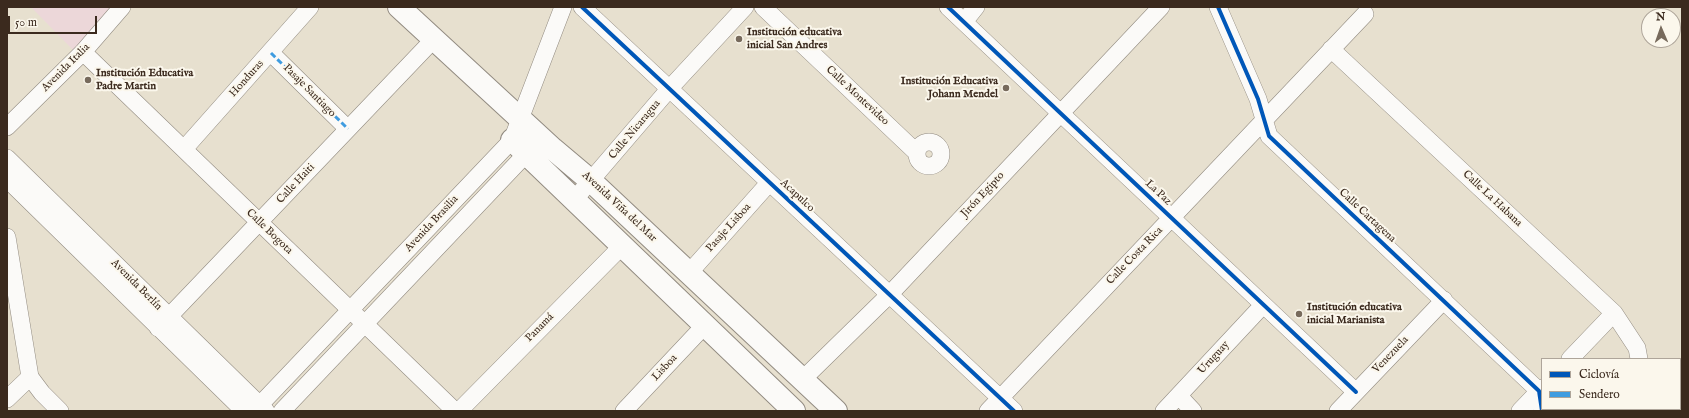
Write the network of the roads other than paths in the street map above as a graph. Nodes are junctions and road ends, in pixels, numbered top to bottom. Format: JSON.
{"nodes":[{"id":1,"x":122,"y":7,"type":"edge"},
{"id":2,"x":310,"y":7,"type":"edge"},
{"id":3,"x":399,"y":7,"type":"edge"},
{"id":4,"x":563,"y":7,"type":"edge"},
{"id":5,"x":582,"y":7,"type":"edge"},
{"id":6,"x":745,"y":7,"type":"edge"},
{"id":7,"x":763,"y":7,"type":"edge"},
{"id":8,"x":948,"y":7,"type":"edge"},
{"id":9,"x":976,"y":7,"type":"edge"},
{"id":10,"x":1161,"y":7,"type":"edge"},
{"id":11,"x":1218,"y":7,"type":"edge"},
{"id":12,"x":1365,"y":14,"type":"dead end"},
{"id":13,"x":964,"y":22,"type":"junction"},
{"id":14,"x":434,"y":39,"type":"junction"},
{"id":15,"x":1331,"y":49,"type":"junction"},
{"id":16,"x":83,"y":52,"type":"junction"},
{"id":17,"x":271,"y":53,"type":"junction"},
{"id":18,"x":670,"y":88,"type":"junction"},
{"id":19,"x":1060,"y":113,"type":"junction"},
{"id":20,"x":520,"y":118,"type":"junction"},
{"id":21,"x":1264,"y":122,"type":"junction"},
{"id":22,"x":7,"y":127,"type":"edge"},
{"id":23,"x":348,"y":129,"type":"junction"},
{"id":24,"x":537,"y":135,"type":"junction"},
{"id":25,"x":519,"y":147,"type":"junction"},
{"id":26,"x":184,"y":149,"type":"junction"},
{"id":27,"x":916,"y":152,"type":"dead end"},
{"id":28,"x":7,"y":158,"type":"edge"},
{"id":29,"x":7,"y":179,"type":"edge"},
{"id":30,"x":591,"y":181,"type":"junction"},
{"id":31,"x":769,"y":183,"type":"junction"},
{"id":32,"x":574,"y":200,"type":"junction"},
{"id":33,"x":1171,"y":218,"type":"junction"},
{"id":34,"x":260,"y":222,"type":"junction"},
{"id":35,"x":7,"y":237,"type":"edge"},
{"id":36,"x":622,"y":246,"type":"junction"},
{"id":37,"x":689,"y":273,"type":"junction"},
{"id":38,"x":890,"y":294,"type":"junction"},
{"id":39,"x":1444,"y":300,"type":"junction"},
{"id":40,"x":1263,"y":305,"type":"junction"},
{"id":41,"x":350,"y":310,"type":"junction"},
{"id":42,"x":1614,"y":313,"type":"junction"},
{"id":43,"x":14,"y":318,"type":"edge"},
{"id":44,"x":163,"y":323,"type":"junction"},
{"id":45,"x":365,"y":324,"type":"junction"},
{"id":46,"x":705,"y":325,"type":"junction"},
{"id":47,"x":1571,"y":358,"type":"edge"},
{"id":48,"x":1638,"y":358,"type":"edge"},
{"id":49,"x":30,"y":377,"type":"junction"},
{"id":50,"x":802,"y":380,"type":"junction"},
{"id":51,"x":1540,"y":390,"type":"edge"},
{"id":52,"x":1356,"y":392,"type":"junction"},
{"id":53,"x":1179,"y":396,"type":"junction"},
{"id":54,"x":1001,"y":397,"type":"junction"},
{"id":55,"x":7,"y":399,"type":"edge"},
{"id":56,"x":1541,"y":400,"type":"edge"},
{"id":57,"x":260,"y":409,"type":"edge"},
{"id":58,"x":60,"y":411,"type":"edge"},
{"id":59,"x":244,"y":411,"type":"edge"},
{"id":60,"x":282,"y":411,"type":"edge"},
{"id":61,"x":455,"y":411,"type":"edge"},
{"id":62,"x":459,"y":411,"type":"edge"},
{"id":63,"x":624,"y":411,"type":"edge"},
{"id":64,"x":794,"y":411,"type":"edge"},
{"id":65,"x":836,"y":411,"type":"edge"},
{"id":66,"x":988,"y":411,"type":"edge"},
{"id":67,"x":1014,"y":411,"type":"edge"},
{"id":68,"x":1164,"y":411,"type":"edge"},
{"id":69,"x":1193,"y":411,"type":"edge"},
{"id":70,"x":1338,"y":411,"type":"edge"},
{"id":71,"x":1520,"y":411,"type":"edge"}],
"edges":[{"from":1,"to":16,"type":"street","name":"Avenida Italia"},
{"from":2,"to":17,"type":"street","name":"Honduras"},
{"from":3,"to":14,"type":"main road","name":"Avenida Viña del Mar"},
{"from":4,"to":20,"type":"street","name":"Avenida Brasilia"},
{"from":5,"to":18,"type":"street","name":"Acapulco"},
{"from":6,"to":18,"type":"street","name":"Calle Nicaragua"},
{"from":7,"to":27,"type":"street","name":"Calle Montevideo"},
{"from":8,"to":13,"type":"street","name":"La Paz"},
{"from":9,"to":13,"type":"street"},
{"from":10,"to":19,"type":"street","name":"Jirón Egipto"},
{"from":11,"to":21,"type":"street","name":"Calle Cartagena"},
{"from":12,"to":15,"type":"street","name":"Calle Costa Rica"},
{"from":13,"to":19,"type":"street","name":"La Paz"},
{"from":14,"to":20,"type":"main road","name":"Avenida Viña del Mar"},
{"from":14,"to":23,"type":"street","name":"Calle Haiti"},
{"from":15,"to":21,"type":"street","name":"Calle Costa Rica"},
{"from":15,"to":42,"type":"street","name":"Calle La Habana"},
{"from":16,"to":22,"type":"street","name":"Avenida Italia"},
{"from":16,"to":26,"type":"street","name":"Calle Bogota"},
{"from":17,"to":23,"type":"street","name":"Pasaje Santiago"},
{"from":17,"to":26,"type":"street","name":"Honduras"},
{"from":18,"to":30,"type":"street","name":"Calle Nicaragua"},
{"from":18,"to":31,"type":"street","name":"Acapulco"},
{"from":19,"to":33,"type":"street","name":"La Paz"},
{"from":19,"to":38,"type":"street","name":"Jirón Egipto"},
{"from":20,"to":24,"type":"main road","name":"Avenida Viña del Mar"},
{"from":20,"to":25,"type":"street","name":"Avenida Brasilia"},
{"from":21,"to":33,"type":"street","name":"Calle Costa Rica"},
{"from":21,"to":39,"type":"street","name":"Calle Cartagena"},
{"from":23,"to":34,"type":"street","name":"Calle Haiti"},
{"from":24,"to":25,"type":"street","name":"Avenida Brasilia"},
{"from":24,"to":30,"type":"main road","name":"Avenida Viña del Mar"},
{"from":25,"to":32,"type":"main road"},
{"from":25,"to":41,"type":"street","name":"Avenida Brasilia"},
{"from":25,"to":45,"type":"street","name":"Avenida Brasilia"},
{"from":26,"to":34,"type":"street","name":"Calle Bogota"},
{"from":28,"to":44,"type":"street","name":"Avenida Berlín"},
{"from":29,"to":44,"type":"street","name":"Avenida Berlín"},
{"from":30,"to":32,"type":"street","name":"Calle Nicaragua"},
{"from":30,"to":37,"type":"main road","name":"Avenida Viña del Mar"},
{"from":31,"to":37,"type":"street","name":"Pasaje Lisboa"},
{"from":31,"to":38,"type":"street","name":"Acapulco"},
{"from":32,"to":36,"type":"main road"},
{"from":33,"to":40,"type":"street","name":"La Paz"},
{"from":33,"to":54,"type":"street","name":"Calle Costa Rica"},
{"from":34,"to":41,"type":"street","name":"Calle Bogota"},
{"from":34,"to":44,"type":"street","name":"Calle Haiti"},
{"from":35,"to":43,"type":"street"},
{"from":36,"to":46,"type":"main road"},
{"from":36,"to":62,"type":"street","name":"Panamá"},
{"from":37,"to":50,"type":"main road","name":"Avenida Viña del Mar"},
{"from":38,"to":50,"type":"street","name":"Jirón Egipto"},
{"from":38,"to":54,"type":"street","name":"Acapulco"},
{"from":39,"to":51,"type":"street","name":"Calle Cartagena"},
{"from":39,"to":52,"type":"street","name":"Venezuela"},
{"from":40,"to":52,"type":"street","name":"La Paz"},
{"from":40,"to":53,"type":"street","name":"Uruguay"},
{"from":41,"to":45,"type":"street","name":"Calle Bogota"},
{"from":41,"to":57,"type":"street","name":"Avenida Brasilia"},
{"from":42,"to":47,"type":"street"},
{"from":42,"to":48,"type":"street","name":"Calle La Habana"},
{"from":43,"to":49,"type":"street"},
{"from":44,"to":57,"type":"street","name":"Avenida Berlín"},
{"from":44,"to":59,"type":"street","name":"Avenida Berlín"},
{"from":45,"to":60,"type":"street","name":"Avenida Brasilia"},
{"from":45,"to":61,"type":"street","name":"Calle Bogota"},
{"from":46,"to":63,"type":"street","name":"Lisboa"},
{"from":46,"to":64,"type":"main road"},
{"from":49,"to":55,"type":"street"},
{"from":49,"to":58,"type":"street"},
{"from":50,"to":65,"type":"main road","name":"Avenida Viña del Mar"},
{"from":51,"to":56,"type":"street"},
{"from":51,"to":71,"type":"street"},
{"from":52,"to":70,"type":"street","name":"Venezuela"},
{"from":53,"to":68,"type":"street","name":"Uruguay"},
{"from":53,"to":69,"type":"street"},
{"from":54,"to":66,"type":"street","name":"Calle Costa Rica"},
{"from":54,"to":67,"type":"street","name":"Acapulco"}]}
